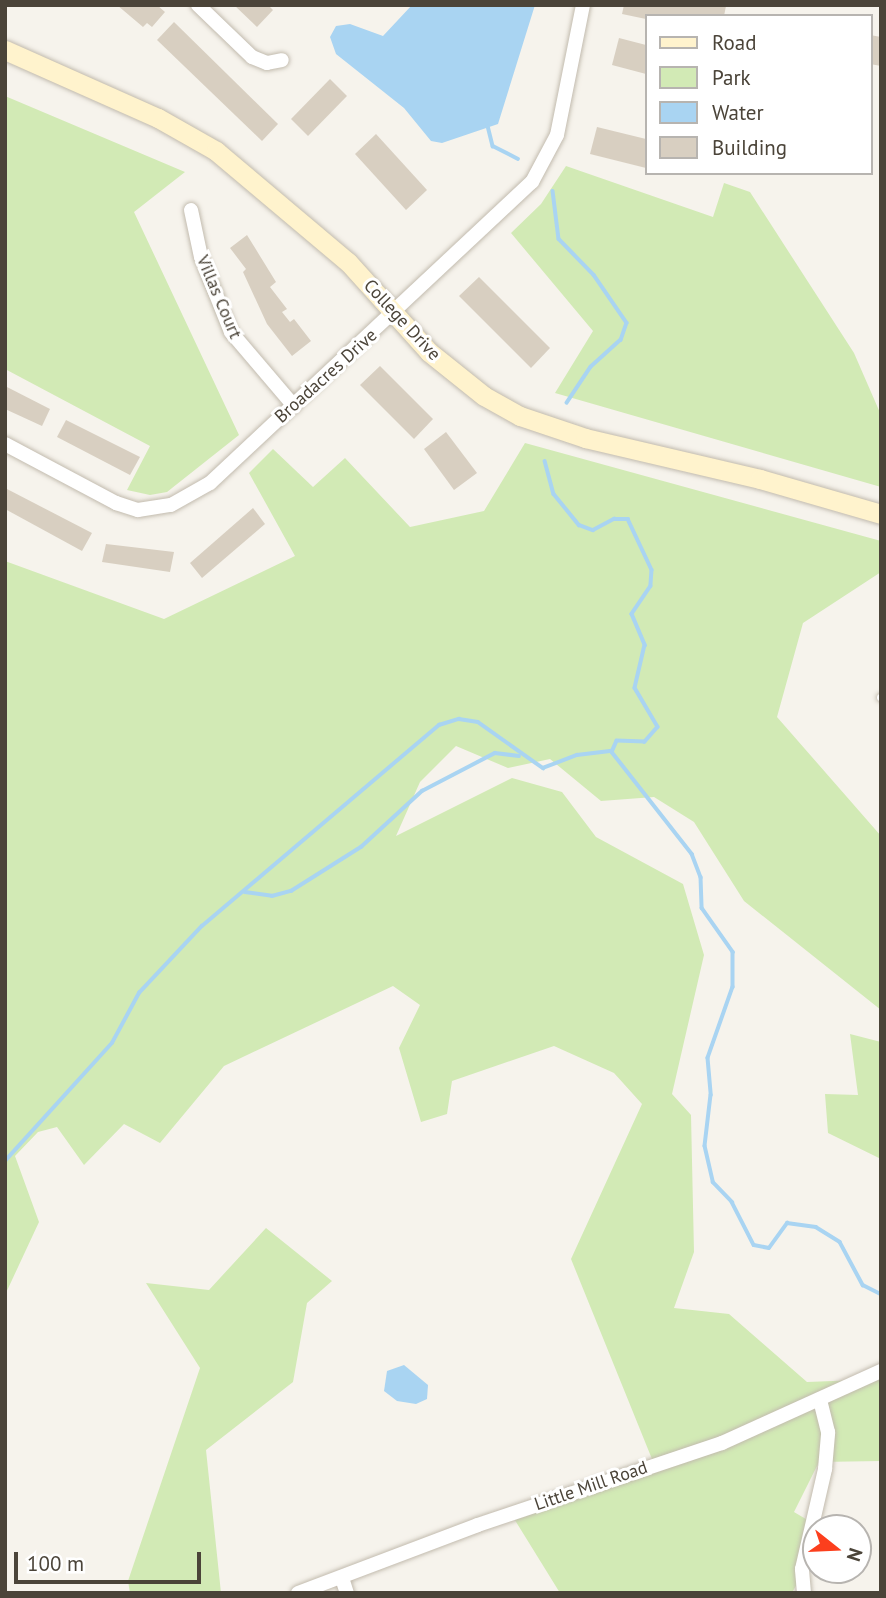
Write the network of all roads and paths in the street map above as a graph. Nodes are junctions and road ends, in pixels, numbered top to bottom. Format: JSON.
{"nodes":[{"id":1,"x":198,"y":5,"type":"edge"},
{"id":2,"x":583,"y":5,"type":"edge"},
{"id":3,"x":5,"y":50,"type":"edge"},
{"id":4,"x":282,"y":60,"type":"dead end"},
{"id":5,"x":191,"y":210,"type":"dead end"},
{"id":6,"x":394,"y":314,"type":"junction"},
{"id":7,"x":294,"y":406,"type":"junction"},
{"id":8,"x":5,"y":444,"type":"edge"},
{"id":9,"x":881,"y":514,"type":"edge"},
{"id":10,"x":881,"y":1371,"type":"edge"},
{"id":11,"x":820,"y":1399,"type":"junction"},
{"id":12,"x":342,"y":1578,"type":"junction"},
{"id":13,"x":298,"y":1593,"type":"edge"},
{"id":14,"x":346,"y":1593,"type":"edge"},
{"id":15,"x":804,"y":1593,"type":"edge"}],
"edges":[{"from":1,"to":4,"type":"street"},
{"from":2,"to":6,"type":"street","name":"Broadacres Drive"},
{"from":3,"to":6,"type":"main road","name":"College Drive"},
{"from":5,"to":7,"type":"street","name":"Villas Court"},
{"from":6,"to":7,"type":"street","name":"Broadacres Drive"},
{"from":6,"to":9,"type":"main road","name":"College Drive"},
{"from":7,"to":8,"type":"street","name":"Broadacres Drive"},
{"from":10,"to":11,"type":"street","name":"Little Mill Road"},
{"from":11,"to":12,"type":"street","name":"Little Mill Road"},
{"from":11,"to":15,"type":"street"},
{"from":12,"to":13,"type":"street","name":"Little Mill Road"},
{"from":12,"to":14,"type":"street"}]}
